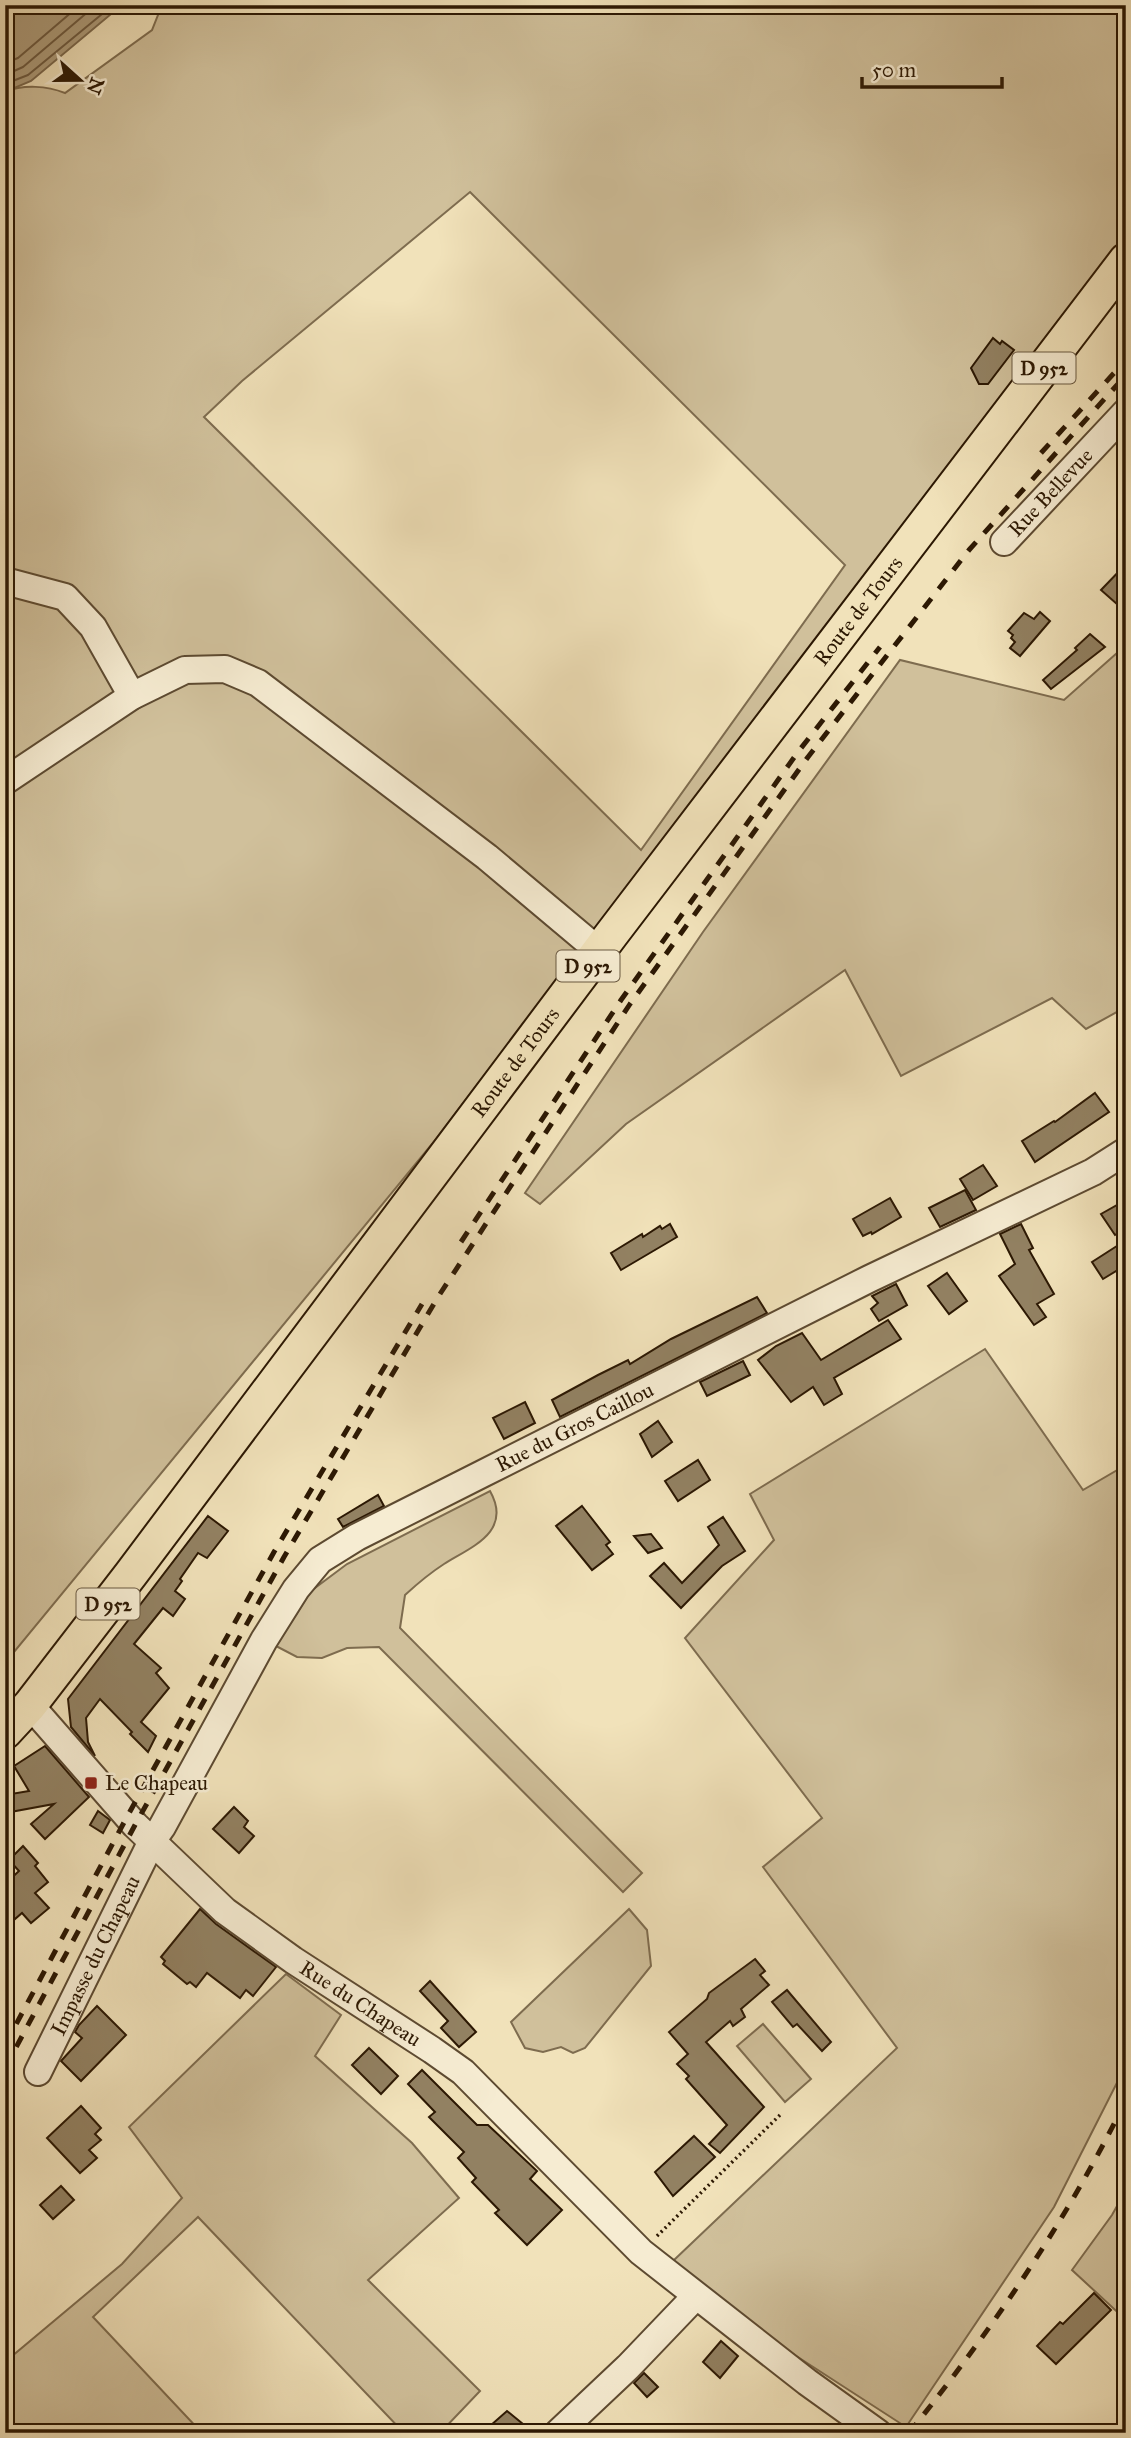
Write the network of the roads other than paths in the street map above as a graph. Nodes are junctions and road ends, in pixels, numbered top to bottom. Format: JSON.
{"nodes":[{"id":1,"x":1126,"y":260,"type":"edge"},
{"id":2,"x":1126,"y":412,"type":"edge"},
{"id":3,"x":1004,"y":542,"type":"dead end"},
{"id":4,"x":5,"y":581,"type":"edge"},
{"id":5,"x":132,"y":696,"type":"junction"},
{"id":6,"x":5,"y":781,"type":"edge"},
{"id":7,"x":599,"y":951,"type":"junction"},
{"id":8,"x":1126,"y":1152,"type":"edge"},
{"id":9,"x":30,"y":1706,"type":"junction"},
{"id":10,"x":5,"y":1732,"type":"edge"},
{"id":11,"x":152,"y":1842,"type":"junction"},
{"id":12,"x":38,"y":2071,"type":"dead end"},
{"id":13,"x":695,"y":2297,"type":"junction"},
{"id":14,"x":558,"y":2433,"type":"edge"},
{"id":15,"x":878,"y":2433,"type":"edge"}],
"edges":[{"from":1,"to":7,"type":"main road","name":"Route de Tours","number":"D 952"},
{"from":2,"to":3,"type":"street","name":"Rue Bellevue"},
{"from":4,"to":5,"type":"street"},
{"from":5,"to":6,"type":"street"},
{"from":5,"to":7,"type":"street"},
{"from":7,"to":9,"type":"main road","name":"Route de Tours","number":"D 952"},
{"from":8,"to":11,"type":"street","name":"Rue du Gros Caillou"},
{"from":9,"to":10,"type":"main road","name":"Route de Tours","number":"D 952"},
{"from":9,"to":11,"type":"street","name":"Rue du Chapeau"},
{"from":11,"to":12,"type":"street","name":"Impasse du Chapeau"},
{"from":11,"to":13,"type":"street","name":"Rue du Chapeau"},
{"from":13,"to":14,"type":"street"},
{"from":13,"to":15,"type":"street","name":"Rue du Chapeau"}]}
